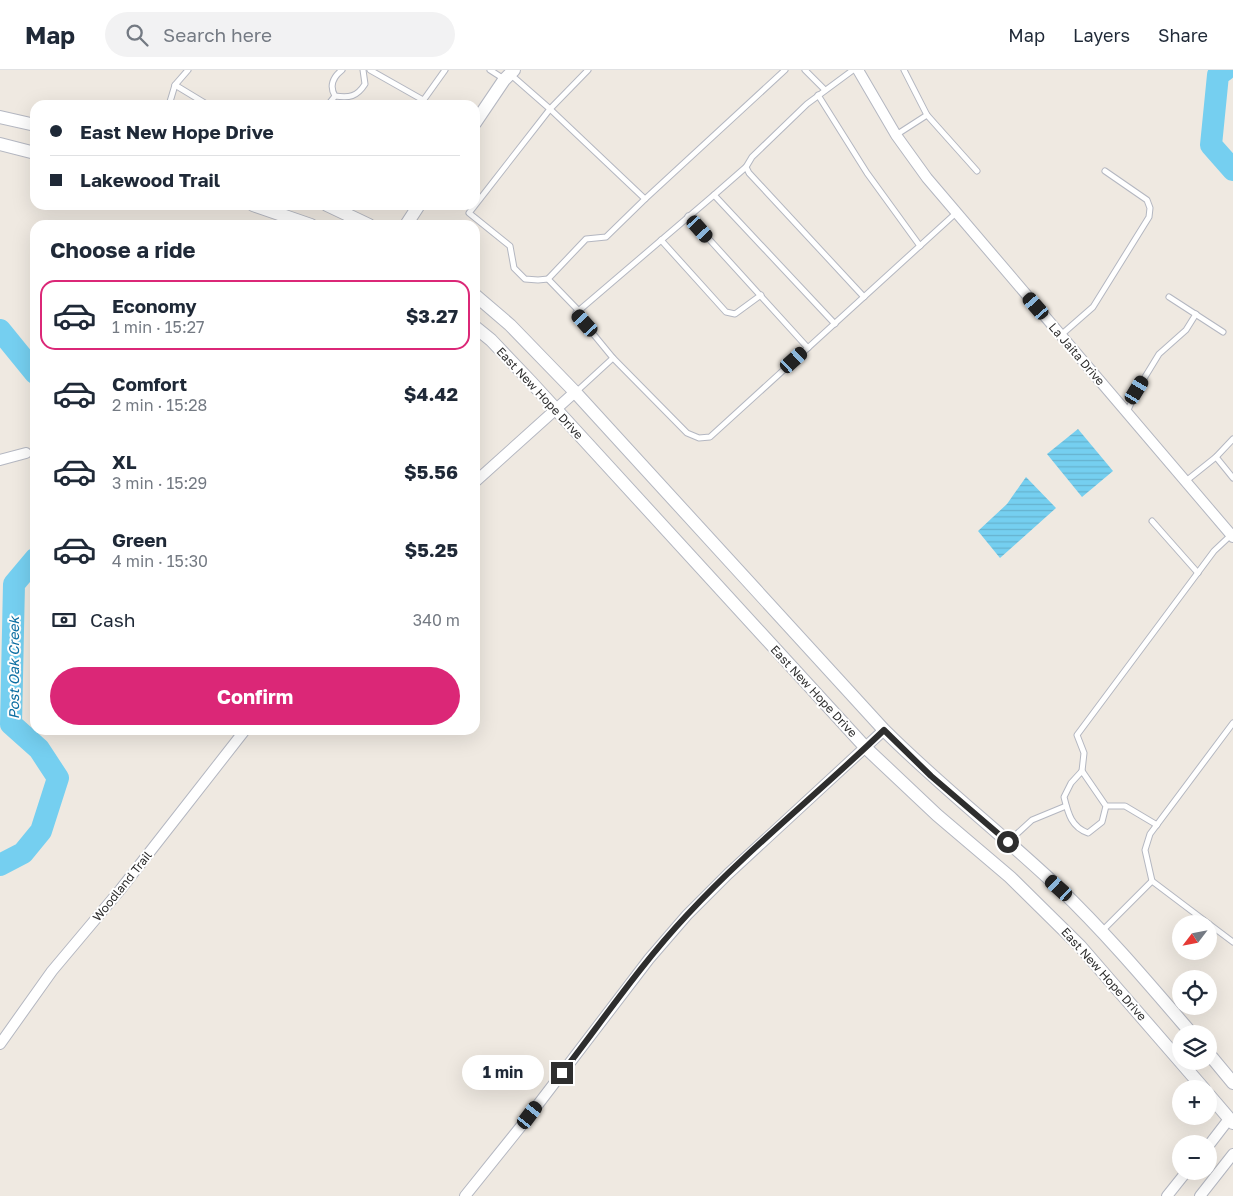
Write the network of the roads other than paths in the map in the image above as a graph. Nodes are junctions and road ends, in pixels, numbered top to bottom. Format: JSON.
{"nodes":[{"id":1,"x":188,"y":70,"type":"edge"},
{"id":2,"x":342,"y":70,"type":"edge"},
{"id":3,"x":364,"y":70,"type":"edge"},
{"id":4,"x":370,"y":70,"type":"edge"},
{"id":5,"x":445,"y":70,"type":"edge"},
{"id":6,"x":490,"y":70,"type":"edge"},
{"id":7,"x":588,"y":70,"type":"edge"},
{"id":8,"x":785,"y":70,"type":"edge"},
{"id":9,"x":805,"y":70,"type":"edge"},
{"id":10,"x":853,"y":70,"type":"edge"},
{"id":11,"x":858,"y":70,"type":"edge"},
{"id":12,"x":904,"y":70,"type":"edge"},
{"id":13,"x":509,"y":75,"type":"edge"},
{"id":14,"x":175,"y":85,"type":"junction"},
{"id":15,"x":825,"y":90,"type":"junction"},
{"id":16,"x":335,"y":96,"type":"junction"},
{"id":17,"x":818,"y":96,"type":"junction"},
{"id":18,"x":170,"y":100,"type":"edge"},
{"id":19,"x":200,"y":100,"type":"edge"},
{"id":20,"x":332,"y":100,"type":"edge"},
{"id":21,"x":418,"y":100,"type":"edge"},
{"id":22,"x":422,"y":100,"type":"edge"},
{"id":23,"x":550,"y":109,"type":"junction"},
{"id":24,"x":480,"y":115,"type":"edge"},
{"id":25,"x":927,"y":115,"type":"junction"},
{"id":26,"x":0,"y":117,"type":"edge"},
{"id":27,"x":30,"y":124,"type":"edge"},
{"id":28,"x":896,"y":135,"type":"junction"},
{"id":29,"x":0,"y":144,"type":"edge"},
{"id":30,"x":30,"y":152,"type":"edge"},
{"id":31,"x":746,"y":168,"type":"junction"},
{"id":32,"x":978,"y":170,"type":"dead end"},
{"id":33,"x":1105,"y":171,"type":"dead end"},
{"id":34,"x":714,"y":194,"type":"junction"},
{"id":35,"x":645,"y":198,"type":"junction"},
{"id":36,"x":480,"y":199,"type":"edge"},
{"id":37,"x":268,"y":210,"type":"edge"},
{"id":38,"x":338,"y":210,"type":"edge"},
{"id":39,"x":471,"y":210,"type":"edge"},
{"id":40,"x":956,"y":213,"type":"junction"},
{"id":41,"x":688,"y":216,"type":"junction"},
{"id":42,"x":296,"y":220,"type":"edge"},
{"id":43,"x":358,"y":220,"type":"edge"},
{"id":44,"x":478,"y":220,"type":"edge"},
{"id":45,"x":480,"y":222,"type":"edge"},
{"id":46,"x":661,"y":240,"type":"junction"},
{"id":47,"x":920,"y":246,"type":"junction"},
{"id":48,"x":548,"y":279,"type":"junction"},
{"id":49,"x":761,"y":295,"type":"junction"},
{"id":50,"x":1169,"y":296,"type":"dead end"},
{"id":51,"x":864,"y":297,"type":"junction"},
{"id":52,"x":480,"y":299,"type":"edge"},
{"id":53,"x":578,"y":310,"type":"junction"},
{"id":54,"x":1196,"y":314,"type":"junction"},
{"id":55,"x":835,"y":324,"type":"junction"},
{"id":56,"x":480,"y":331,"type":"edge"},
{"id":57,"x":1223,"y":332,"type":"dead end"},
{"id":58,"x":1061,"y":335,"type":"junction"},
{"id":59,"x":808,"y":348,"type":"junction"},
{"id":60,"x":613,"y":358,"type":"junction"},
{"id":61,"x":575,"y":392,"type":"junction"},
{"id":62,"x":556,"y":409,"type":"junction"},
{"id":63,"x":1127,"y":412,"type":"junction"},
{"id":64,"x":1233,"y":439,"type":"edge"},
{"id":65,"x":26,"y":453,"type":"dead end"},
{"id":66,"x":1216,"y":457,"type":"junction"},
{"id":67,"x":0,"y":460,"type":"edge"},
{"id":68,"x":480,"y":477,"type":"edge"},
{"id":69,"x":1233,"y":478,"type":"edge"},
{"id":70,"x":1186,"y":481,"type":"junction"},
{"id":71,"x":1152,"y":521,"type":"dead end"},
{"id":72,"x":1232,"y":536,"type":"edge"},
{"id":73,"x":1198,"y":573,"type":"junction"},
{"id":74,"x":1233,"y":723,"type":"edge"},
{"id":75,"x":884,"y":730,"type":"junction"},
{"id":76,"x":242,"y":735,"type":"edge"},
{"id":77,"x":866,"y":748,"type":"junction"},
{"id":78,"x":1082,"y":771,"type":"junction"},
{"id":79,"x":1066,"y":806,"type":"junction"},
{"id":80,"x":1106,"y":806,"type":"junction"},
{"id":81,"x":1157,"y":825,"type":"junction"},
{"id":82,"x":1008,"y":842,"type":"junction"},
{"id":83,"x":1152,"y":881,"type":"junction"},
{"id":84,"x":1197,"y":915,"type":"edge"},
{"id":85,"x":1218,"y":931,"type":"edge"},
{"id":86,"x":1101,"y":932,"type":"junction"},
{"id":87,"x":1233,"y":942,"type":"edge"},
{"id":88,"x":1184,"y":1025,"type":"edge"},
{"id":89,"x":0,"y":1044,"type":"edge"},
{"id":90,"x":1217,"y":1059,"type":"edge"},
{"id":91,"x":1217,"y":1063,"type":"edge"},
{"id":92,"x":1233,"y":1067,"type":"edge"},
{"id":93,"x":1196,"y":1080,"type":"edge"},
{"id":94,"x":1233,"y":1082,"type":"edge"},
{"id":95,"x":1217,"y":1103,"type":"edge"},
{"id":96,"x":1232,"y":1119,"type":"edge"},
{"id":97,"x":1217,"y":1135,"type":"edge"},
{"id":98,"x":1233,"y":1154,"type":"edge"},
{"id":99,"x":1180,"y":1180,"type":"edge"},
{"id":100,"x":465,"y":1196,"type":"edge"},
{"id":101,"x":1167,"y":1196,"type":"edge"},
{"id":102,"x":1200,"y":1196,"type":"edge"}],
"edges":[{"from":1,"to":14,"type":"lane"},
{"from":2,"to":16,"type":"lane"},
{"from":3,"to":16,"type":"lane"},
{"from":4,"to":21,"type":"lane"},
{"from":5,"to":22,"type":"lane"},
{"from":6,"to":13,"type":"lane"},
{"from":7,"to":23,"type":"lane"},
{"from":8,"to":35,"type":"lane"},
{"from":9,"to":15,"type":"lane"},
{"from":10,"to":15,"type":"lane"},
{"from":11,"to":28,"type":"street","name":"La Jaita Drive"},
{"from":12,"to":25,"type":"lane"},
{"from":13,"to":23,"type":"lane"},
{"from":13,"to":24,"type":"street"},
{"from":14,"to":18,"type":"lane"},
{"from":14,"to":19,"type":"lane"},
{"from":15,"to":17,"type":"lane"},
{"from":16,"to":20,"type":"lane"},
{"from":17,"to":31,"type":"lane"},
{"from":17,"to":47,"type":"lane"},
{"from":23,"to":35,"type":"lane"},
{"from":23,"to":36,"type":"lane"},
{"from":25,"to":28,"type":"lane"},
{"from":25,"to":32,"type":"lane"},
{"from":26,"to":27,"type":"street"},
{"from":28,"to":40,"type":"street","name":"La Jaita Drive"},
{"from":29,"to":30,"type":"street"},
{"from":31,"to":34,"type":"lane"},
{"from":31,"to":51,"type":"lane"},
{"from":33,"to":58,"type":"lane"},
{"from":34,"to":41,"type":"lane"},
{"from":34,"to":55,"type":"lane"},
{"from":35,"to":48,"type":"lane"},
{"from":37,"to":42,"type":"street"},
{"from":38,"to":43,"type":"street"},
{"from":39,"to":44,"type":"lane"},
{"from":40,"to":47,"type":"lane"},
{"from":40,"to":58,"type":"street","name":"La Jaita Drive"},
{"from":41,"to":46,"type":"lane"},
{"from":41,"to":49,"type":"lane"},
{"from":45,"to":48,"type":"lane"},
{"from":46,"to":49,"type":"lane"},
{"from":46,"to":53,"type":"lane"},
{"from":47,"to":51,"type":"lane"},
{"from":48,"to":53,"type":"lane"},
{"from":49,"to":59,"type":"lane"},
{"from":50,"to":54,"type":"lane"},
{"from":51,"to":55,"type":"lane"},
{"from":52,"to":61,"type":"street","name":"East New Hope Drive"},
{"from":53,"to":60,"type":"lane"},
{"from":54,"to":57,"type":"lane"},
{"from":54,"to":63,"type":"lane"},
{"from":55,"to":59,"type":"lane"},
{"from":56,"to":62,"type":"street","name":"East New Hope Drive"},
{"from":58,"to":63,"type":"street","name":"La Jaita Drive"},
{"from":59,"to":60,"type":"lane"},
{"from":60,"to":61,"type":"lane"},
{"from":61,"to":62,"type":"street"},
{"from":61,"to":75,"type":"street","name":"East New Hope Drive"},
{"from":62,"to":68,"type":"street"},
{"from":62,"to":77,"type":"street","name":"East New Hope Drive"},
{"from":63,"to":70,"type":"street","name":"La Jaita Drive"},
{"from":64,"to":66,"type":"lane"},
{"from":65,"to":67,"type":"street"},
{"from":66,"to":69,"type":"lane"},
{"from":66,"to":70,"type":"lane"},
{"from":70,"to":72,"type":"street","name":"La Jaita Drive"},
{"from":71,"to":73,"type":"lane"},
{"from":72,"to":73,"type":"lane"},
{"from":73,"to":78,"type":"lane"},
{"from":74,"to":81,"type":"lane"},
{"from":75,"to":77,"type":"street"},
{"from":75,"to":82,"type":"street","name":"East New Hope Drive"},
{"from":76,"to":89,"type":"street","name":"Woodland Trail"},
{"from":77,"to":93,"type":"street","name":"East New Hope Drive"},
{"from":77,"to":100,"type":"street"},
{"from":78,"to":79,"type":"lane"},
{"from":78,"to":80,"type":"lane"},
{"from":79,"to":80,"type":"lane"},
{"from":79,"to":82,"type":"lane"},
{"from":80,"to":81,"type":"lane"},
{"from":81,"to":83,"type":"lane"},
{"from":82,"to":86,"type":"street","name":"East New Hope Drive"},
{"from":83,"to":84,"type":"lane"},
{"from":83,"to":86,"type":"lane"},
{"from":85,"to":87,"type":"lane"},
{"from":86,"to":88,"type":"street","name":"East New Hope Drive"},
{"from":90,"to":92,"type":"street"},
{"from":91,"to":94,"type":"street"},
{"from":95,"to":96,"type":"street"},
{"from":96,"to":97,"type":"street"},
{"from":98,"to":102,"type":"street"},
{"from":99,"to":101,"type":"street"}]}
